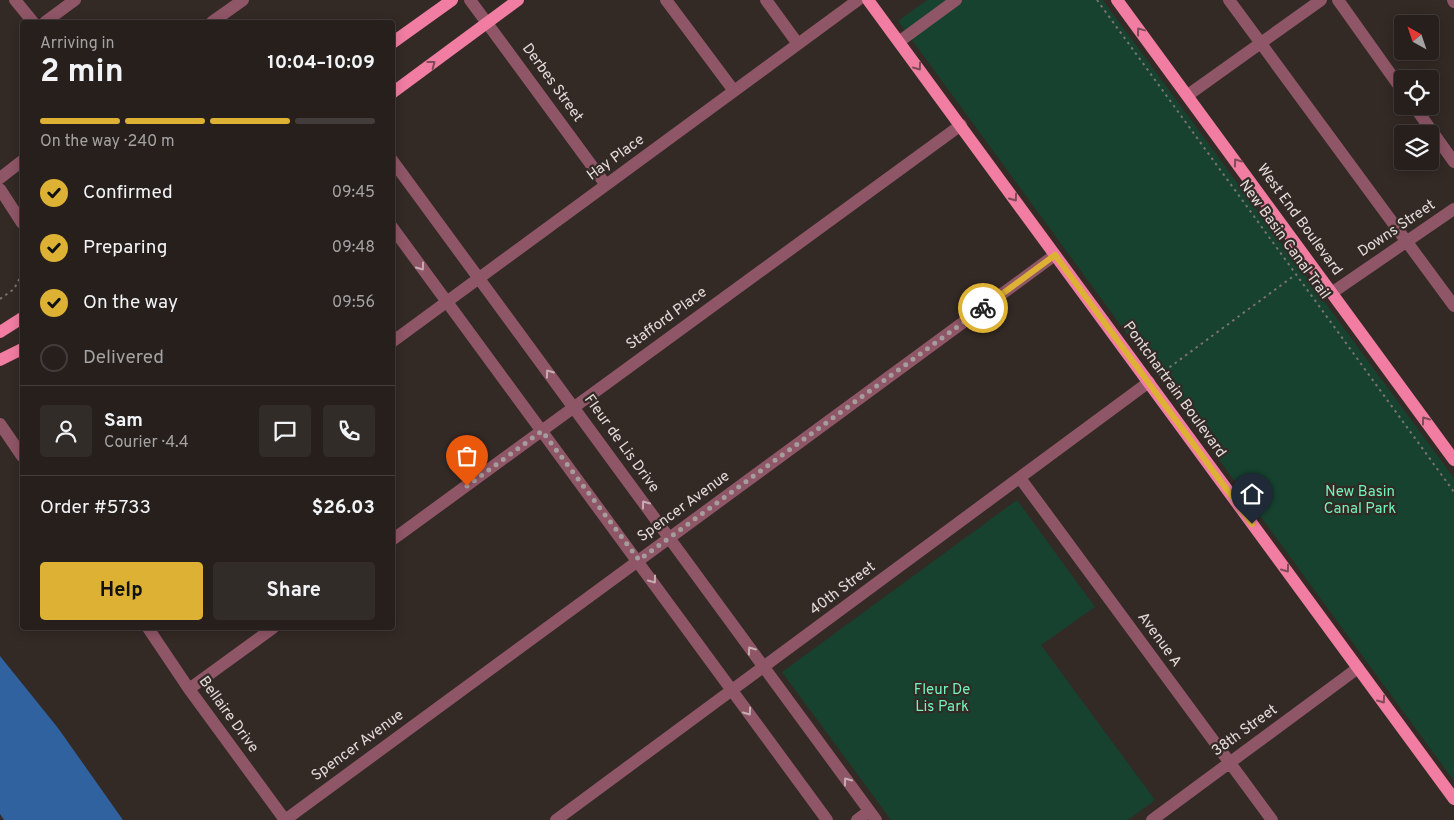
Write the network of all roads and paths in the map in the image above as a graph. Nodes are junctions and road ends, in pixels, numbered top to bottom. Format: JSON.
{"nodes":[{"id":1,"x":15,"y":0,"type":"edge"},
{"id":2,"x":75,"y":0,"type":"edge"},
{"id":3,"x":243,"y":0,"type":"edge"},
{"id":4,"x":452,"y":0,"type":"edge"},
{"id":5,"x":470,"y":0,"type":"edge"},
{"id":6,"x":518,"y":0,"type":"edge"},
{"id":7,"x":666,"y":0,"type":"edge"},
{"id":8,"x":766,"y":0,"type":"edge"},
{"id":9,"x":858,"y":0,"type":"edge"},
{"id":10,"x":868,"y":0,"type":"edge"},
{"id":11,"x":956,"y":0,"type":"edge"},
{"id":12,"x":1097,"y":0,"type":"edge"},
{"id":13,"x":1117,"y":0,"type":"edge"},
{"id":14,"x":1229,"y":0,"type":"edge"},
{"id":15,"x":1321,"y":0,"type":"edge"},
{"id":16,"x":1338,"y":0,"type":"edge"},
{"id":17,"x":30,"y":20,"type":"edge"},
{"id":18,"x":48,"y":20,"type":"edge"},
{"id":19,"x":215,"y":20,"type":"edge"},
{"id":20,"x":487,"y":22,"type":"junction"},
{"id":21,"x":395,"y":41,"type":"edge"},
{"id":22,"x":900,"y":41,"type":"junction"},
{"id":23,"x":1260,"y":43,"type":"junction"},
{"id":24,"x":798,"y":44,"type":"junction"},
{"id":25,"x":1394,"y":79,"type":"edge"},
{"id":26,"x":395,"y":91,"type":"edge"},
{"id":27,"x":734,"y":91,"type":"junction"},
{"id":28,"x":1188,"y":95,"type":"junction"},
{"id":29,"x":1420,"y":115,"type":"edge"},
{"id":30,"x":961,"y":125,"type":"junction"},
{"id":31,"x":1454,"y":162,"type":"edge"},
{"id":32,"x":20,"y":163,"type":"edge"},
{"id":33,"x":395,"y":164,"type":"edge"},
{"id":34,"x":0,"y":178,"type":"edge"},
{"id":35,"x":606,"y":185,"type":"junction"},
{"id":36,"x":0,"y":189,"type":"edge"},
{"id":37,"x":1454,"y":209,"type":"edge"},
{"id":38,"x":20,"y":220,"type":"edge"},
{"id":39,"x":395,"y":231,"type":"edge"},
{"id":40,"x":1407,"y":241,"type":"junction"},
{"id":41,"x":1055,"y":255,"type":"junction"},
{"id":42,"x":1295,"y":275,"type":"junction"},
{"id":43,"x":20,"y":278,"type":"edge"},
{"id":44,"x":479,"y":278,"type":"junction"},
{"id":45,"x":1333,"y":292,"type":"junction"},
{"id":46,"x":0,"y":299,"type":"edge"},
{"id":47,"x":447,"y":302,"type":"junction"},
{"id":48,"x":1454,"y":306,"type":"edge"},
{"id":49,"x":20,"y":319,"type":"edge"},
{"id":50,"x":0,"y":332,"type":"edge"},
{"id":51,"x":395,"y":340,"type":"edge"},
{"id":52,"x":20,"y":350,"type":"edge"},
{"id":53,"x":0,"y":360,"type":"edge"},
{"id":54,"x":1149,"y":382,"type":"junction"},
{"id":55,"x":574,"y":408,"type":"junction"},
{"id":56,"x":0,"y":424,"type":"edge"},
{"id":57,"x":542,"y":431,"type":"junction"},
{"id":58,"x":20,"y":453,"type":"edge"},
{"id":59,"x":1454,"y":460,"type":"edge"},
{"id":60,"x":1020,"y":478,"type":"junction"},
{"id":61,"x":1454,"y":492,"type":"edge"},
{"id":62,"x":395,"y":538,"type":"edge"},
{"id":63,"x":669,"y":538,"type":"junction"},
{"id":64,"x":639,"y":560,"type":"junction"},
{"id":65,"x":149,"y":630,"type":"edge"},
{"id":66,"x":270,"y":630,"type":"edge"},
{"id":67,"x":764,"y":668,"type":"junction"},
{"id":68,"x":1358,"y":668,"type":"junction"},
{"id":69,"x":189,"y":689,"type":"junction"},
{"id":70,"x":733,"y":690,"type":"junction"},
{"id":71,"x":1229,"y":762,"type":"junction"},
{"id":72,"x":1454,"y":799,"type":"edge"},
{"id":73,"x":872,"y":816,"type":"edge"},
{"id":74,"x":285,"y":820,"type":"edge"},
{"id":75,"x":556,"y":820,"type":"edge"},
{"id":76,"x":827,"y":820,"type":"edge"},
{"id":77,"x":857,"y":820,"type":"edge"},
{"id":78,"x":1152,"y":820,"type":"edge"},
{"id":79,"x":1272,"y":820,"type":"edge"}],
"edges":[{"from":1,"to":17,"type":"street"},
{"from":2,"to":18,"type":"street"},
{"from":3,"to":19,"type":"street"},
{"from":4,"to":21,"type":"main road"},
{"from":5,"to":20,"type":"street","name":"Derbes Street"},
{"from":6,"to":20,"type":"main road"},
{"from":7,"to":27,"type":"street"},
{"from":8,"to":24,"type":"street"},
{"from":9,"to":24,"type":"street","name":"Hay Place"},
{"from":10,"to":22,"type":"main road","name":"Pontchartrain Boulevard"},
{"from":11,"to":22,"type":"street"},
{"from":12,"to":42,"type":"path","name":"New Basin Canal Trail"},
{"from":28,"to":13,"type":"main road","name":"West End Boulevard","one_way":true},
{"from":14,"to":23,"type":"street"},
{"from":15,"to":23,"type":"street"},
{"from":16,"to":25,"type":"street"},
{"from":26,"to":20,"type":"main road","one_way":true},
{"from":20,"to":35,"type":"street","name":"Derbes Street"},
{"from":22,"to":30,"type":"main road","name":"Pontchartrain Boulevard","one_way":true},
{"from":23,"to":28,"type":"street"},
{"from":23,"to":40,"type":"street"},
{"from":24,"to":27,"type":"street","name":"Hay Place"},
{"from":27,"to":35,"type":"street","name":"Hay Place"},
{"from":45,"to":28,"type":"main road","name":"West End Boulevard","one_way":true},
{"from":29,"to":31,"type":"street"},
{"from":30,"to":41,"type":"main road","name":"Pontchartrain Boulevard","one_way":true},
{"from":30,"to":55,"type":"street","name":"Stafford Place"},
{"from":32,"to":34,"type":"street"},
{"from":33,"to":44,"type":"street","name":"Fleur de Lis Drive"},
{"from":35,"to":44,"type":"street","name":"Hay Place"},
{"from":36,"to":38,"type":"street"},
{"from":37,"to":40,"type":"street","name":"Downs Street"},
{"from":39,"to":47,"type":"street","one_way":true},
{"from":40,"to":45,"type":"street","name":"Downs Street"},
{"from":40,"to":48,"type":"street"},
{"from":41,"to":54,"type":"main road","name":"Pontchartrain Boulevard"},
{"from":41,"to":63,"type":"street","name":"Spencer Avenue"},
{"from":42,"to":54,"type":"path"},
{"from":42,"to":61,"type":"path","name":"New Basin Canal Trail"},
{"from":43,"to":46,"type":"path"},
{"from":44,"to":47,"type":"street","name":"Hay Place"},
{"from":55,"to":44,"type":"street","name":"Fleur de Lis Drive","one_way":true},
{"from":59,"to":45,"type":"main road","name":"West End Boulevard","one_way":true},
{"from":47,"to":51,"type":"street","name":"Hay Place"},
{"from":47,"to":57,"type":"street"},
{"from":49,"to":50,"type":"main road"},
{"from":52,"to":53,"type":"main road"},
{"from":54,"to":60,"type":"street","name":"40th Street"},
{"from":54,"to":68,"type":"main road","name":"Pontchartrain Boulevard","one_way":true},
{"from":55,"to":57,"type":"street","name":"Stafford Place"},
{"from":63,"to":55,"type":"street","name":"Fleur de Lis Drive","one_way":true},
{"from":56,"to":58,"type":"street"},
{"from":57,"to":62,"type":"street","name":"Stafford Place"},
{"from":57,"to":64,"type":"street"},
{"from":60,"to":67,"type":"street","name":"40th Street"},
{"from":60,"to":71,"type":"street","name":"Avenue A"},
{"from":63,"to":64,"type":"street","name":"Spencer Avenue"},
{"from":67,"to":63,"type":"street","name":"Fleur de Lis Drive","one_way":true},
{"from":64,"to":70,"type":"street","one_way":true},
{"from":64,"to":74,"type":"street","name":"Spencer Avenue"},
{"from":65,"to":69,"type":"street","name":"Bellaire Drive"},
{"from":66,"to":69,"type":"street"},
{"from":67,"to":70,"type":"street","name":"40th Street"},
{"from":73,"to":67,"type":"street","name":"Fleur de Lis Drive","one_way":true},
{"from":68,"to":71,"type":"street","name":"38th Street"},
{"from":68,"to":72,"type":"main road","name":"Pontchartrain Boulevard","one_way":true},
{"from":69,"to":74,"type":"street","name":"Bellaire Drive"},
{"from":70,"to":75,"type":"street","name":"40th Street"},
{"from":70,"to":76,"type":"street","one_way":true},
{"from":71,"to":78,"type":"street","name":"38th Street"},
{"from":71,"to":79,"type":"street","name":"Avenue A"},
{"from":73,"to":77,"type":"street"}]}
